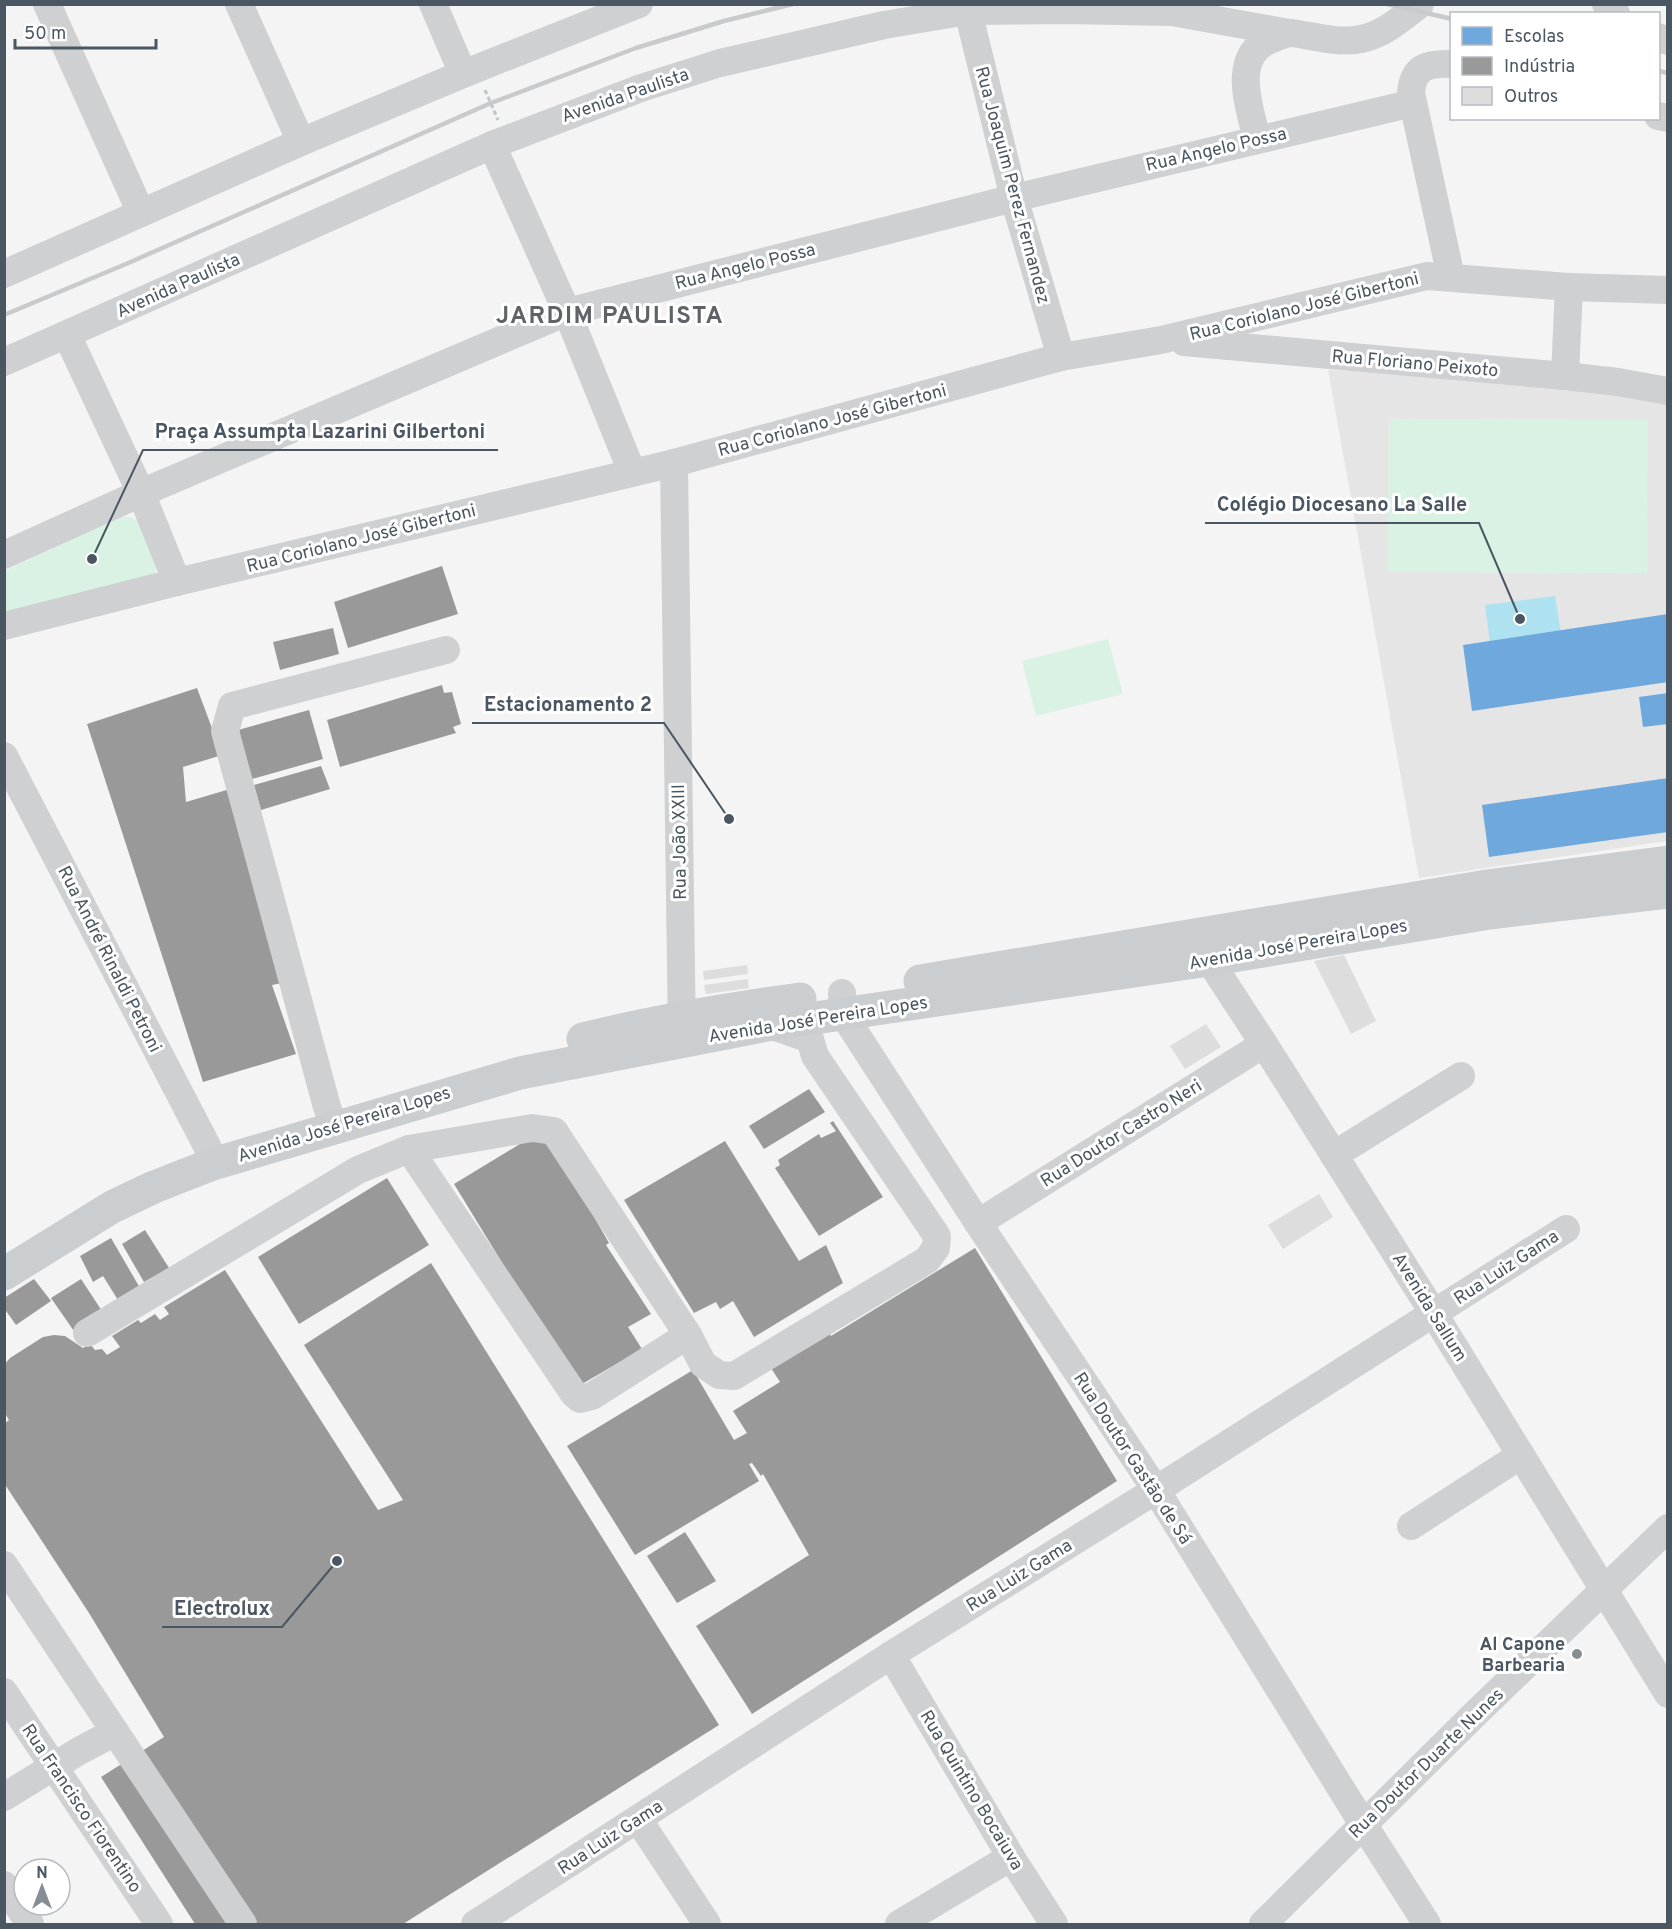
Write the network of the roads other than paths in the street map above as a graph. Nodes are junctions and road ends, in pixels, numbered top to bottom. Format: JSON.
{"nodes":[{"id":1,"x":47,"y":4,"type":"edge"},
{"id":2,"x":239,"y":4,"type":"edge"},
{"id":3,"x":433,"y":4,"type":"edge"},
{"id":4,"x":1420,"y":4,"type":"edge"},
{"id":5,"x":630,"y":6,"type":"edge"},
{"id":6,"x":968,"y":11,"type":"junction"},
{"id":7,"x":1289,"y":33,"type":"junction"},
{"id":8,"x":1450,"y":64,"type":"edge"},
{"id":9,"x":470,"y":71,"type":"junction"},
{"id":10,"x":1413,"y":103,"type":"junction"},
{"id":11,"x":1257,"y":140,"type":"junction"},
{"id":12,"x":301,"y":142,"type":"junction"},
{"id":13,"x":499,"y":142,"type":"junction"},
{"id":14,"x":1014,"y":198,"type":"junction"},
{"id":15,"x":141,"y":213,"type":"junction"},
{"id":16,"x":4,"y":273,"type":"edge"},
{"id":17,"x":1451,"y":277,"type":"junction"},
{"id":18,"x":1569,"y":287,"type":"junction"},
{"id":19,"x":1668,"y":290,"type":"edge"},
{"id":20,"x":567,"y":312,"type":"junction"},
{"id":21,"x":68,"y":335,"type":"junction"},
{"id":22,"x":1161,"y":340,"type":"junction"},
{"id":23,"x":1060,"y":357,"type":"junction"},
{"id":24,"x":4,"y":362,"type":"edge"},
{"id":25,"x":1565,"y":376,"type":"junction"},
{"id":26,"x":1668,"y":391,"type":"edge"},
{"id":27,"x":674,"y":463,"type":"junction"},
{"id":28,"x":632,"y":472,"type":"junction"},
{"id":29,"x":141,"y":493,"type":"junction"},
{"id":30,"x":4,"y":555,"type":"edge"},
{"id":31,"x":177,"y":582,"type":"junction"},
{"id":32,"x":4,"y":626,"type":"edge"},
{"id":33,"x":446,"y":650,"type":"dead end"},
{"id":34,"x":8,"y":774,"type":"edge"},
{"id":35,"x":1668,"y":862,"type":"edge"},
{"id":36,"x":1668,"y":892,"type":"edge"},
{"id":37,"x":1488,"y":900,"type":"junction"},
{"id":38,"x":1172,"y":938,"type":"junction"},
{"id":39,"x":1209,"y":960,"type":"junction"},
{"id":40,"x":843,"y":1004,"type":"junction"},
{"id":41,"x":765,"y":1014,"type":"junction"},
{"id":42,"x":681,"y":1029,"type":"junction"},
{"id":43,"x":1264,"y":1044,"type":"junction"},
{"id":44,"x":1461,"y":1076,"type":"dead end"},
{"id":45,"x":330,"y":1117,"type":"junction"},
{"id":46,"x":409,"y":1149,"type":"junction"},
{"id":47,"x":210,"y":1155,"type":"junction"},
{"id":48,"x":1334,"y":1155,"type":"junction"},
{"id":49,"x":978,"y":1222,"type":"junction"},
{"id":50,"x":1566,"y":1229,"type":"dead end"},
{"id":51,"x":4,"y":1249,"type":"edge"},
{"id":52,"x":4,"y":1274,"type":"edge"},
{"id":53,"x":1434,"y":1314,"type":"junction"},
{"id":54,"x":87,"y":1333,"type":"dead end"},
{"id":55,"x":688,"y":1335,"type":"junction"},
{"id":56,"x":1521,"y":1455,"type":"junction"},
{"id":57,"x":1156,"y":1490,"type":"junction"},
{"id":58,"x":1411,"y":1526,"type":"dead end"},
{"id":59,"x":1668,"y":1528,"type":"edge"},
{"id":60,"x":4,"y":1565,"type":"edge"},
{"id":61,"x":1603,"y":1591,"type":"junction"},
{"id":62,"x":891,"y":1655,"type":"junction"},
{"id":63,"x":4,"y":1692,"type":"edge"},
{"id":64,"x":1668,"y":1694,"type":"edge"},
{"id":65,"x":115,"y":1732,"type":"junction"},
{"id":66,"x":55,"y":1766,"type":"junction"},
{"id":67,"x":4,"y":1797,"type":"edge"},
{"id":68,"x":638,"y":1819,"type":"junction"},
{"id":69,"x":1363,"y":1824,"type":"junction"},
{"id":70,"x":1011,"y":1857,"type":"junction"},
{"id":71,"x":4,"y":1885,"type":"edge"},
{"id":72,"x":30,"y":1924,"type":"edge"},
{"id":73,"x":159,"y":1924,"type":"edge"},
{"id":74,"x":243,"y":1924,"type":"edge"},
{"id":75,"x":474,"y":1924,"type":"edge"},
{"id":76,"x":707,"y":1924,"type":"edge"},
{"id":77,"x":899,"y":1924,"type":"edge"},
{"id":78,"x":1054,"y":1924,"type":"edge"},
{"id":79,"x":1263,"y":1924,"type":"edge"},
{"id":80,"x":1427,"y":1924,"type":"edge"}],
"edges":[{"from":1,"to":15,"type":"street"},
{"from":2,"to":12,"type":"street"},
{"from":3,"to":9,"type":"street"},
{"from":4,"to":7,"type":"street","name":"Avenida Paulista"},
{"from":5,"to":9,"type":"street"},
{"from":6,"to":7,"type":"street","name":"Avenida Paulista"},
{"from":6,"to":13,"type":"street","name":"Avenida Paulista"},
{"from":6,"to":14,"type":"street","name":"Rua Joaquim Perez Fernandez"},
{"from":7,"to":11,"type":"street"},
{"from":8,"to":10,"type":"street"},
{"from":9,"to":12,"type":"street"},
{"from":10,"to":11,"type":"street","name":"Rua Angelo Possa"},
{"from":10,"to":17,"type":"street"},
{"from":11,"to":14,"type":"street","name":"Rua Angelo Possa"},
{"from":12,"to":15,"type":"street"},
{"from":13,"to":20,"type":"street"},
{"from":13,"to":21,"type":"street","name":"Avenida Paulista"},
{"from":14,"to":20,"type":"street","name":"Rua Angelo Possa"},
{"from":14,"to":23,"type":"street","name":"Rua Joaquim Perez Fernandez"},
{"from":15,"to":16,"type":"street"},
{"from":17,"to":18,"type":"street","name":"Rua Coriolano José Gibertoni"},
{"from":17,"to":22,"type":"street","name":"Rua Coriolano José Gibertoni"},
{"from":18,"to":19,"type":"street","name":"Rua Coriolano José Gibertoni"},
{"from":18,"to":25,"type":"street"},
{"from":20,"to":28,"type":"street"},
{"from":20,"to":29,"type":"street","name":"Rua Angelo Possa"},
{"from":21,"to":24,"type":"street","name":"Avenida Paulista"},
{"from":21,"to":29,"type":"street"},
{"from":22,"to":23,"type":"street","name":"Rua Coriolano José Gibertoni"},
{"from":22,"to":25,"type":"street","name":"Rua Floriano Peixoto"},
{"from":23,"to":27,"type":"street","name":"Rua Coriolano José Gibertoni"},
{"from":25,"to":26,"type":"street","name":"Rua Floriano Peixoto"},
{"from":27,"to":28,"type":"street","name":"Rua Coriolano José Gibertoni"},
{"from":27,"to":42,"type":"street","name":"Rua João XXIII"},
{"from":28,"to":31,"type":"street","name":"Rua Coriolano José Gibertoni"},
{"from":29,"to":30,"type":"street","name":"Rua Angelo Possa"},
{"from":29,"to":31,"type":"street"},
{"from":31,"to":32,"type":"street","name":"Rua Coriolano José Gibertoni"},
{"from":33,"to":45,"type":"street"},
{"from":34,"to":47,"type":"street","name":"Rua André Rinaldi Petroni"},
{"from":35,"to":37,"type":"main road","name":"Avenida José Pereira Lopes"},
{"from":36,"to":37,"type":"main road","name":"Avenida José Pereira Lopes"},
{"from":37,"to":38,"type":"main road","name":"Avenida José Pereira Lopes"},
{"from":37,"to":39,"type":"main road","name":"Avenida José Pereira Lopes"},
{"from":38,"to":39,"type":"street","name":"Avenida Sallum"},
{"from":38,"to":40,"type":"main road","name":"Avenida José Pereira Lopes"},
{"from":39,"to":40,"type":"main road","name":"Avenida José Pereira Lopes"},
{"from":39,"to":43,"type":"street","name":"Avenida Sallum"},
{"from":40,"to":41,"type":"main road","name":"Avenida José Pereira Lopes"},
{"from":40,"to":49,"type":"street","name":"Rua Doutor Gastão de Sá"},
{"from":41,"to":42,"type":"main road","name":"Avenida José Pereira Lopes"},
{"from":41,"to":55,"type":"street"},
{"from":42,"to":45,"type":"main road","name":"Avenida José Pereira Lopes"},
{"from":43,"to":48,"type":"street","name":"Avenida Sallum"},
{"from":43,"to":49,"type":"street","name":"Rua Doutor Castro Neri"},
{"from":44,"to":48,"type":"street"},
{"from":45,"to":47,"type":"main road","name":"Avenida José Pereira Lopes"},
{"from":46,"to":54,"type":"street"},
{"from":46,"to":55,"type":"street"},
{"from":46,"to":55,"type":"street"},
{"from":47,"to":51,"type":"main road","name":"Avenida José Pereira Lopes"},
{"from":47,"to":52,"type":"main road","name":"Avenida José Pereira Lopes"},
{"from":48,"to":53,"type":"street","name":"Avenida Sallum"},
{"from":49,"to":57,"type":"street","name":"Rua Doutor Gastão de Sá"},
{"from":50,"to":53,"type":"street","name":"Rua Luiz Gama"},
{"from":53,"to":56,"type":"street","name":"Avenida Sallum"},
{"from":53,"to":57,"type":"street","name":"Rua Luiz Gama"},
{"from":56,"to":58,"type":"street"},
{"from":56,"to":61,"type":"street","name":"Avenida Sallum"},
{"from":57,"to":62,"type":"street","name":"Rua Luiz Gama"},
{"from":57,"to":69,"type":"street","name":"Rua Doutor Gastão de Sá"},
{"from":59,"to":61,"type":"street","name":"Rua Doutor Duarte Nunes"},
{"from":60,"to":65,"type":"street"},
{"from":61,"to":64,"type":"street","name":"Avenida Sallum"},
{"from":61,"to":69,"type":"street","name":"Rua Doutor Duarte Nunes"},
{"from":62,"to":68,"type":"street","name":"Rua Luiz Gama"},
{"from":62,"to":70,"type":"street","name":"Rua Quintino Bocaiuva"},
{"from":63,"to":66,"type":"street","name":"Rua Francisco Fiorentino"},
{"from":65,"to":66,"type":"street"},
{"from":65,"to":74,"type":"street"},
{"from":66,"to":67,"type":"street"},
{"from":66,"to":73,"type":"street","name":"Rua Francisco Fiorentino"},
{"from":68,"to":75,"type":"street","name":"Rua Luiz Gama"},
{"from":68,"to":76,"type":"street"},
{"from":69,"to":79,"type":"street","name":"Rua Doutor Duarte Nunes"},
{"from":69,"to":80,"type":"street","name":"Rua Doutor Gastão de Sá"},
{"from":70,"to":77,"type":"street"},
{"from":70,"to":78,"type":"street","name":"Rua Quintino Bocaiuva"},
{"from":71,"to":72,"type":"street"}]}
